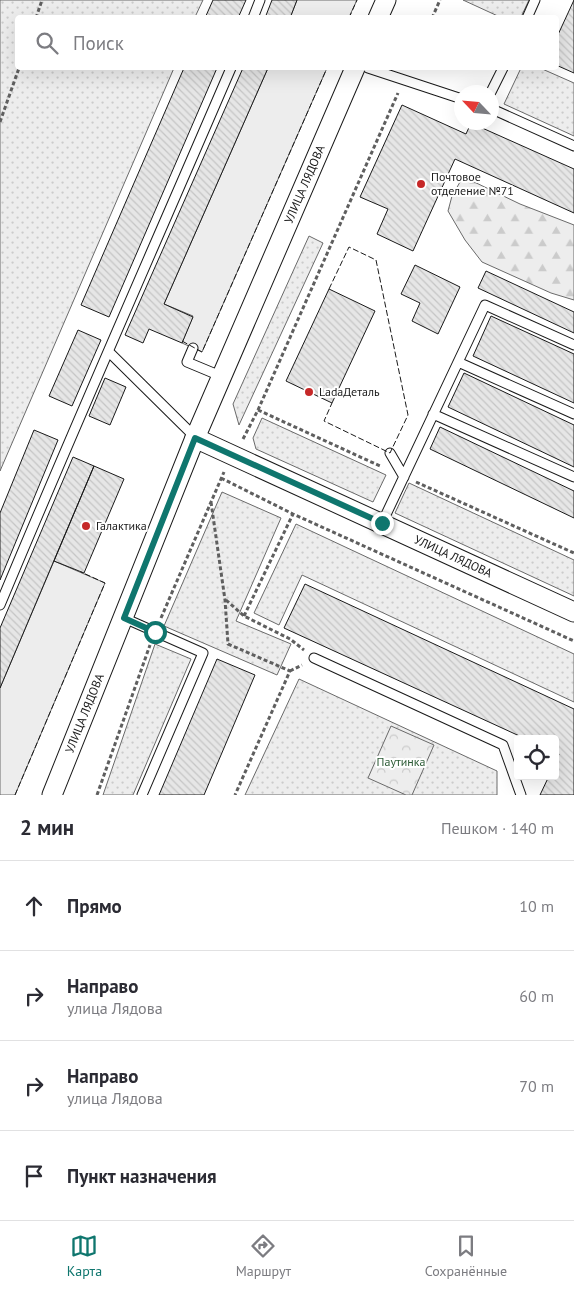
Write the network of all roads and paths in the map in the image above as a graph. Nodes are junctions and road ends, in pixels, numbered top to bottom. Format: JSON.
{"nodes":[{"id":1,"x":42,"y":0,"type":"edge"},
{"id":2,"x":260,"y":0,"type":"edge"},
{"id":3,"x":386,"y":0,"type":"edge"},
{"id":4,"x":440,"y":0,"type":"edge"},
{"id":5,"x":535,"y":0,"type":"edge"},
{"id":6,"x":37,"y":15,"type":"edge"},
{"id":7,"x":254,"y":15,"type":"edge"},
{"id":8,"x":379,"y":15,"type":"edge"},
{"id":9,"x":433,"y":15,"type":"edge"},
{"id":10,"x":528,"y":15,"type":"edge"},
{"id":11,"x":18,"y":70,"type":"edge"},
{"id":12,"x":230,"y":70,"type":"edge"},
{"id":13,"x":354,"y":70,"type":"edge"},
{"id":14,"x":375,"y":70,"type":"edge"},
{"id":15,"x":502,"y":70,"type":"edge"},
{"id":16,"x":404,"y":79,"type":"junction"},
{"id":17,"x":494,"y":85,"type":"edge"},
{"id":18,"x":454,"y":95,"type":"edge"},
{"id":19,"x":499,"y":113,"type":"edge"},
{"id":20,"x":0,"y":122,"type":"edge"},
{"id":21,"x":574,"y":146,"type":"edge"},
{"id":22,"x":574,"y":345,"type":"edge"},
{"id":23,"x":193,"y":348,"type":"dead end"},
{"id":24,"x":109,"y":352,"type":"junction"},
{"id":25,"x":458,"y":362,"type":"junction"},
{"id":26,"x":223,"y":377,"type":"junction"},
{"id":27,"x":258,"y":410,"type":"dead end"},
{"id":28,"x":433,"y":414,"type":"junction"},
{"id":29,"x":574,"y":414,"type":"edge"},
{"id":30,"x":195,"y":438,"type":"junction"},
{"id":31,"x":390,"y":453,"type":"dead end"},
{"id":32,"x":404,"y":477,"type":"junction"},
{"id":33,"x":574,"y":477,"type":"edge"},
{"id":34,"x":221,"y":478,"type":"dead end"},
{"id":35,"x":210,"y":500,"type":"dead end"},
{"id":36,"x":293,"y":514,"type":"junction"},
{"id":37,"x":382,"y":523,"type":"junction"},
{"id":38,"x":225,"y":600,"type":"junction"},
{"id":39,"x":0,"y":605,"type":"edge"},
{"id":40,"x":574,"y":612,"type":"edge"},
{"id":41,"x":244,"y":616,"type":"junction"},
{"id":42,"x":124,"y":618,"type":"junction"},
{"id":43,"x":574,"y":641,"type":"edge"},
{"id":44,"x":314,"y":658,"type":"joint"},
{"id":45,"x":52,"y":795,"type":"edge"},
{"id":46,"x":142,"y":795,"type":"edge"},
{"id":47,"x":235,"y":795,"type":"edge"},
{"id":48,"x":521,"y":795,"type":"edge"}],
"edges":[{"from":1,"to":6,"type":"path"},
{"from":2,"to":7,"type":"lane"},
{"from":3,"to":8,"type":"street"},
{"from":4,"to":9,"type":"path"},
{"from":5,"to":10,"type":"lane"},
{"from":11,"to":20,"type":"path"},
{"from":12,"to":24,"type":"lane"},
{"from":13,"to":26,"type":"street","name":"УЛИЦА ЛЯДОВА"},
{"from":14,"to":16,"type":"lane"},
{"from":15,"to":17,"type":"lane"},
{"from":16,"to":18,"type":"lane"},
{"from":16,"to":27,"type":"path"},
{"from":19,"to":21,"type":"lane"},
{"from":22,"to":25,"type":"lane"},
{"from":23,"to":26,"type":"lane"},
{"from":24,"to":30,"type":"lane"},
{"from":24,"to":39,"type":"lane"},
{"from":25,"to":28,"type":"lane"},
{"from":25,"to":29,"type":"lane"},
{"from":26,"to":30,"type":"street","name":"УЛИЦА ЛЯДОВА"},
{"from":28,"to":32,"type":"lane"},
{"from":28,"to":33,"type":"lane"},
{"from":30,"to":37,"type":"street","name":"УЛИЦА ЛЯДОВА"},
{"from":30,"to":42,"type":"street","name":"УЛИЦА ЛЯДОВА"},
{"from":31,"to":32,"type":"lane"},
{"from":32,"to":37,"type":"lane"},
{"from":34,"to":36,"type":"path"},
{"from":35,"to":38,"type":"path"},
{"from":36,"to":41,"type":"path"},
{"from":36,"to":43,"type":"path"},
{"from":37,"to":40,"type":"street","name":"УЛИЦА ЛЯДОВА"},
{"from":38,"to":41,"type":"path"},
{"from":38,"to":47,"type":"path"},
{"from":41,"to":44,"type":"path"},
{"from":42,"to":45,"type":"street","name":"УЛИЦА ЛЯДОВА"},
{"from":42,"to":46,"type":"lane"},
{"from":44,"to":48,"type":"lane"}]}
